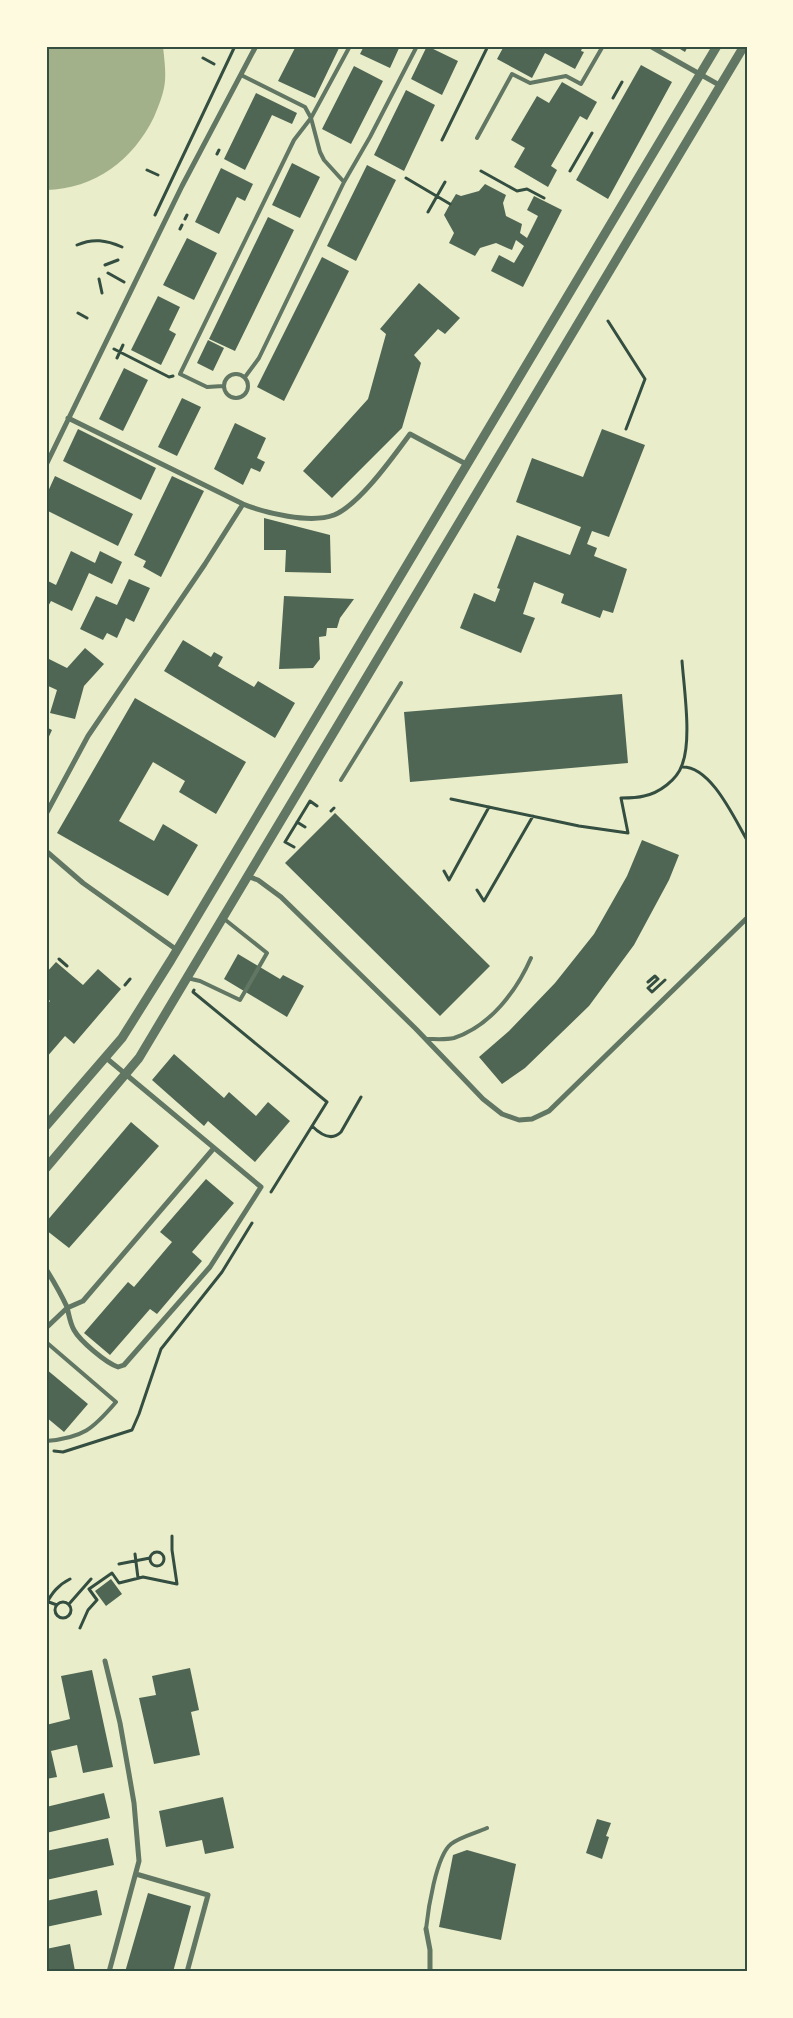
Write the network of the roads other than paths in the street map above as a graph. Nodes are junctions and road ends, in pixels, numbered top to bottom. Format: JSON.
{"nodes":[{"id":1,"x":256,"y":46,"type":"edge"},
{"id":2,"x":350,"y":46,"type":"edge"},
{"id":3,"x":416,"y":46,"type":"edge"},
{"id":4,"x":603,"y":46,"type":"edge"},
{"id":5,"x":650,"y":46,"type":"edge"},
{"id":6,"x":717,"y":46,"type":"edge"},
{"id":7,"x":744,"y":46,"type":"edge"},
{"id":8,"x":700,"y":74,"type":"junction"},
{"id":9,"x":241,"y":75,"type":"junction"},
{"id":10,"x":721,"y":86,"type":"junction"},
{"id":11,"x":311,"y":118,"type":"junction"},
{"id":12,"x":477,"y":138,"type":"dead end"},
{"id":13,"x":344,"y":182,"type":"junction"},
{"id":14,"x":245,"y":377,"type":"junction"},
{"id":15,"x":223,"y":386,"type":"junction"},
{"id":16,"x":68,"y":418,"type":"junction"},
{"id":17,"x":466,"y":464,"type":"junction"},
{"id":18,"x":46,"y":465,"type":"edge"},
{"id":19,"x":243,"y":504,"type":"junction"},
{"id":20,"x":401,"y":683,"type":"dead end"},
{"id":21,"x":341,"y":780,"type":"dead end"},
{"id":22,"x":46,"y":814,"type":"edge"},
{"id":23,"x":46,"y":851,"type":"edge"},
{"id":24,"x":247,"y":876,"type":"junction"},
{"id":25,"x":222,"y":918,"type":"junction"},
{"id":26,"x":746,"y":919,"type":"edge"},
{"id":27,"x":177,"y":951,"type":"junction"},
{"id":28,"x":531,"y":958,"type":"dead end"},
{"id":29,"x":187,"y":978,"type":"junction"},
{"id":30,"x":426,"y":1040,"type":"junction"},
{"id":31,"x":105,"y":1058,"type":"junction"},
{"id":32,"x":125,"y":1074,"type":"junction"},
{"id":33,"x":46,"y":1126,"type":"edge"},
{"id":34,"x":214,"y":1148,"type":"junction"},
{"id":35,"x":46,"y":1168,"type":"edge"},
{"id":36,"x":46,"y":1270,"type":"edge"},
{"id":37,"x":67,"y":1308,"type":"junction"},
{"id":38,"x":46,"y":1328,"type":"edge"},
{"id":39,"x":46,"y":1342,"type":"edge"},
{"id":40,"x":46,"y":1441,"type":"edge"},
{"id":41,"x":105,"y":1661,"type":"dead end"},
{"id":42,"x":487,"y":1828,"type":"dead end"},
{"id":43,"x":136,"y":1874,"type":"junction"},
{"id":44,"x":426,"y":1929,"type":"joint"},
{"id":45,"x":109,"y":1972,"type":"edge"},
{"id":46,"x":187,"y":1972,"type":"edge"},
{"id":47,"x":430,"y":1972,"type":"edge"}],
"edges":[{"from":1,"to":9,"type":"street"},
{"from":2,"to":11,"type":"lane"},
{"from":3,"to":13,"type":"lane"},
{"from":4,"to":12,"type":"lane"},
{"from":5,"to":8,"type":"street"},
{"from":6,"to":8,"type":"street"},
{"from":7,"to":10,"type":"street"},
{"from":8,"to":10,"type":"street"},
{"from":8,"to":17,"type":"street"},
{"from":9,"to":11,"type":"lane"},
{"from":9,"to":16,"type":"street"},
{"from":10,"to":24,"type":"street"},
{"from":11,"to":13,"type":"lane"},
{"from":11,"to":15,"type":"lane"},
{"from":13,"to":14,"type":"lane"},
{"from":14,"to":15,"type":"lane"},
{"from":14,"to":15,"type":"lane"},
{"from":16,"to":18,"type":"street"},
{"from":16,"to":19,"type":"street"},
{"from":17,"to":19,"type":"street"},
{"from":17,"to":27,"type":"street"},
{"from":19,"to":22,"type":"street"},
{"from":20,"to":21,"type":"lane"},
{"from":23,"to":27,"type":"street"},
{"from":24,"to":25,"type":"street"},
{"from":24,"to":30,"type":"street"},
{"from":25,"to":29,"type":"street"},
{"from":25,"to":29,"type":"lane"},
{"from":26,"to":30,"type":"street"},
{"from":27,"to":31,"type":"street"},
{"from":28,"to":30,"type":"lane"},
{"from":29,"to":32,"type":"street"},
{"from":31,"to":32,"type":"street"},
{"from":31,"to":33,"type":"street"},
{"from":32,"to":34,"type":"street"},
{"from":32,"to":35,"type":"street"},
{"from":34,"to":37,"type":"street"},
{"from":34,"to":37,"type":"street"},
{"from":36,"to":37,"type":"street"},
{"from":37,"to":38,"type":"street"},
{"from":39,"to":40,"type":"lane"},
{"from":41,"to":43,"type":"street"},
{"from":42,"to":44,"type":"lane"},
{"from":43,"to":45,"type":"street"},
{"from":43,"to":46,"type":"street"},
{"from":44,"to":47,"type":"street"}]}
